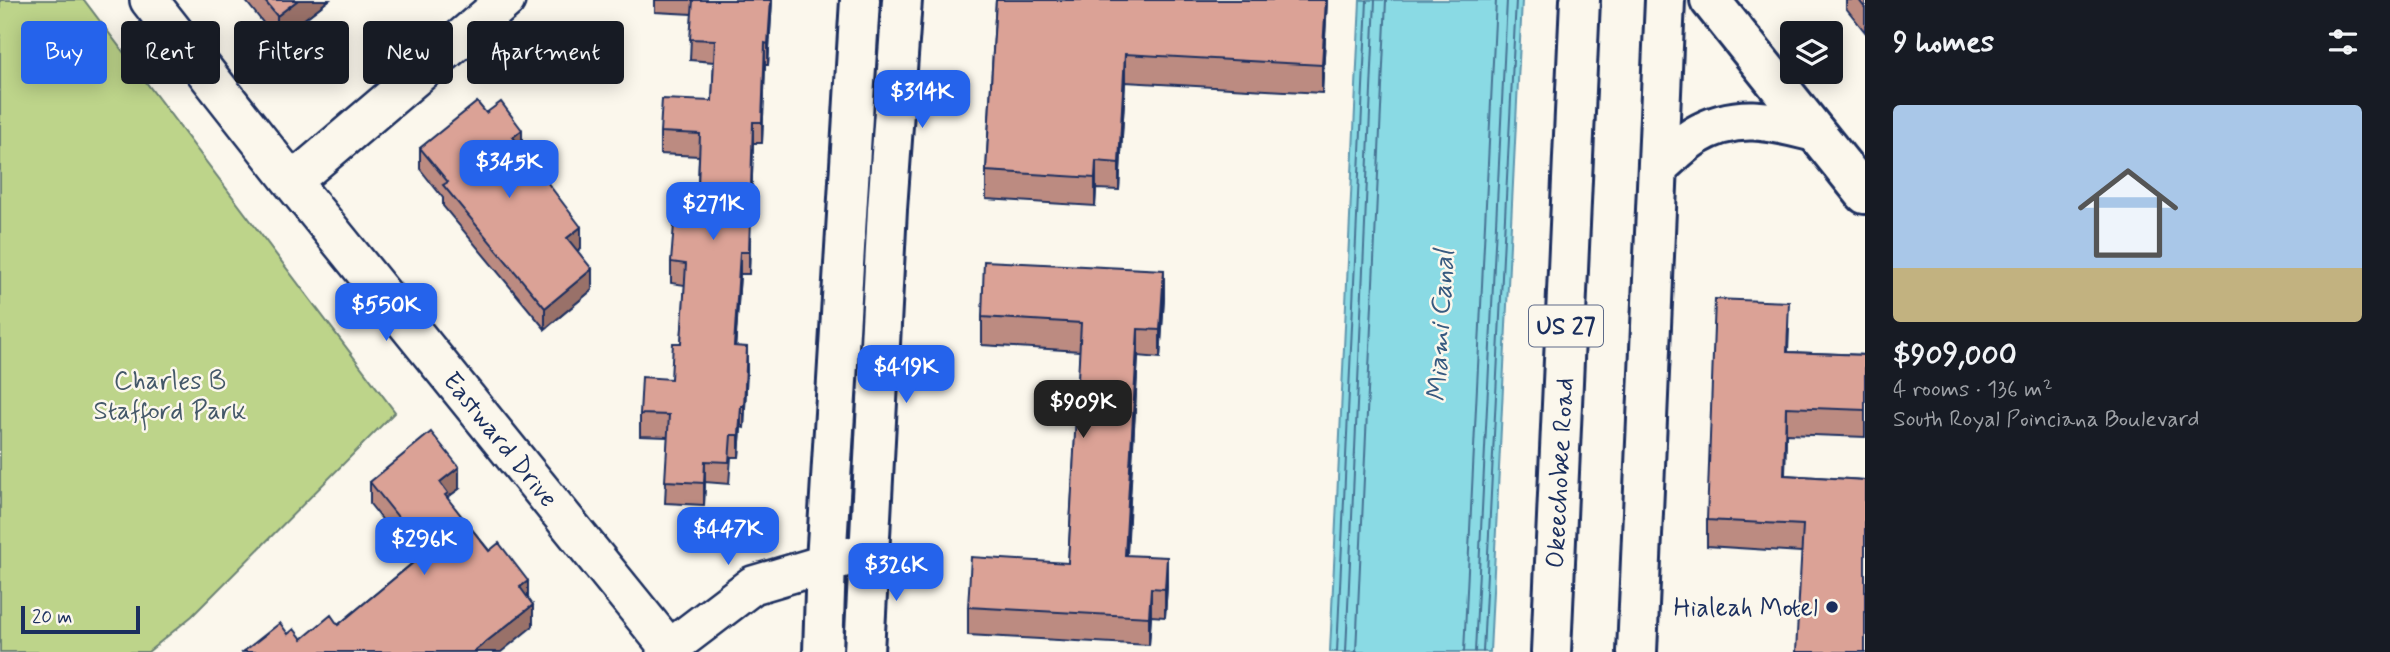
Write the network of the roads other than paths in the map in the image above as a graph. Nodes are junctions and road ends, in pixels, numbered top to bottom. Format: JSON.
{"nodes":[{"id":1,"x":149,"y":0,"type":"edge"},
{"id":2,"x":506,"y":0,"type":"edge"},
{"id":3,"x":860,"y":0,"type":"edge"},
{"id":4,"x":902,"y":0,"type":"edge"},
{"id":5,"x":1580,"y":0,"type":"edge"},
{"id":6,"x":1665,"y":0,"type":"edge"},
{"id":7,"x":1710,"y":0,"type":"edge"},
{"id":8,"x":1815,"y":132,"type":"junction"},
{"id":9,"x":1658,"y":167,"type":"junction"},
{"id":10,"x":292,"y":182,"type":"junction"},
{"id":11,"x":1865,"y":194,"type":"edge"},
{"id":12,"x":868,"y":551,"type":"junction"},
{"id":13,"x":826,"y":562,"type":"junction"},
{"id":14,"x":667,"y":650,"type":"edge"},
{"id":15,"x":824,"y":652,"type":"edge"},
{"id":16,"x":864,"y":652,"type":"edge"},
{"id":17,"x":1551,"y":652,"type":"edge"},
{"id":18,"x":1637,"y":652,"type":"edge"}],
"edges":[{"from":1,"to":10,"type":"street","name":"Eastward Drive"},
{"from":2,"to":10,"type":"street"},
{"from":3,"to":13,"type":"main road"},
{"from":4,"to":12,"type":"main road"},
{"from":5,"to":17,"type":"main road","name":"Okeechobee Road","number":"US 27"},
{"from":6,"to":9,"type":"main road"},
{"from":7,"to":8,"type":"main road"},
{"from":8,"to":9,"type":"main road"},
{"from":8,"to":11,"type":"main road"},
{"from":9,"to":18,"type":"main road"},
{"from":10,"to":14,"type":"street","name":"Eastward Drive"},
{"from":12,"to":13,"type":"street"},
{"from":12,"to":16,"type":"main road"},
{"from":13,"to":14,"type":"street"},
{"from":13,"to":15,"type":"main road"}]}
